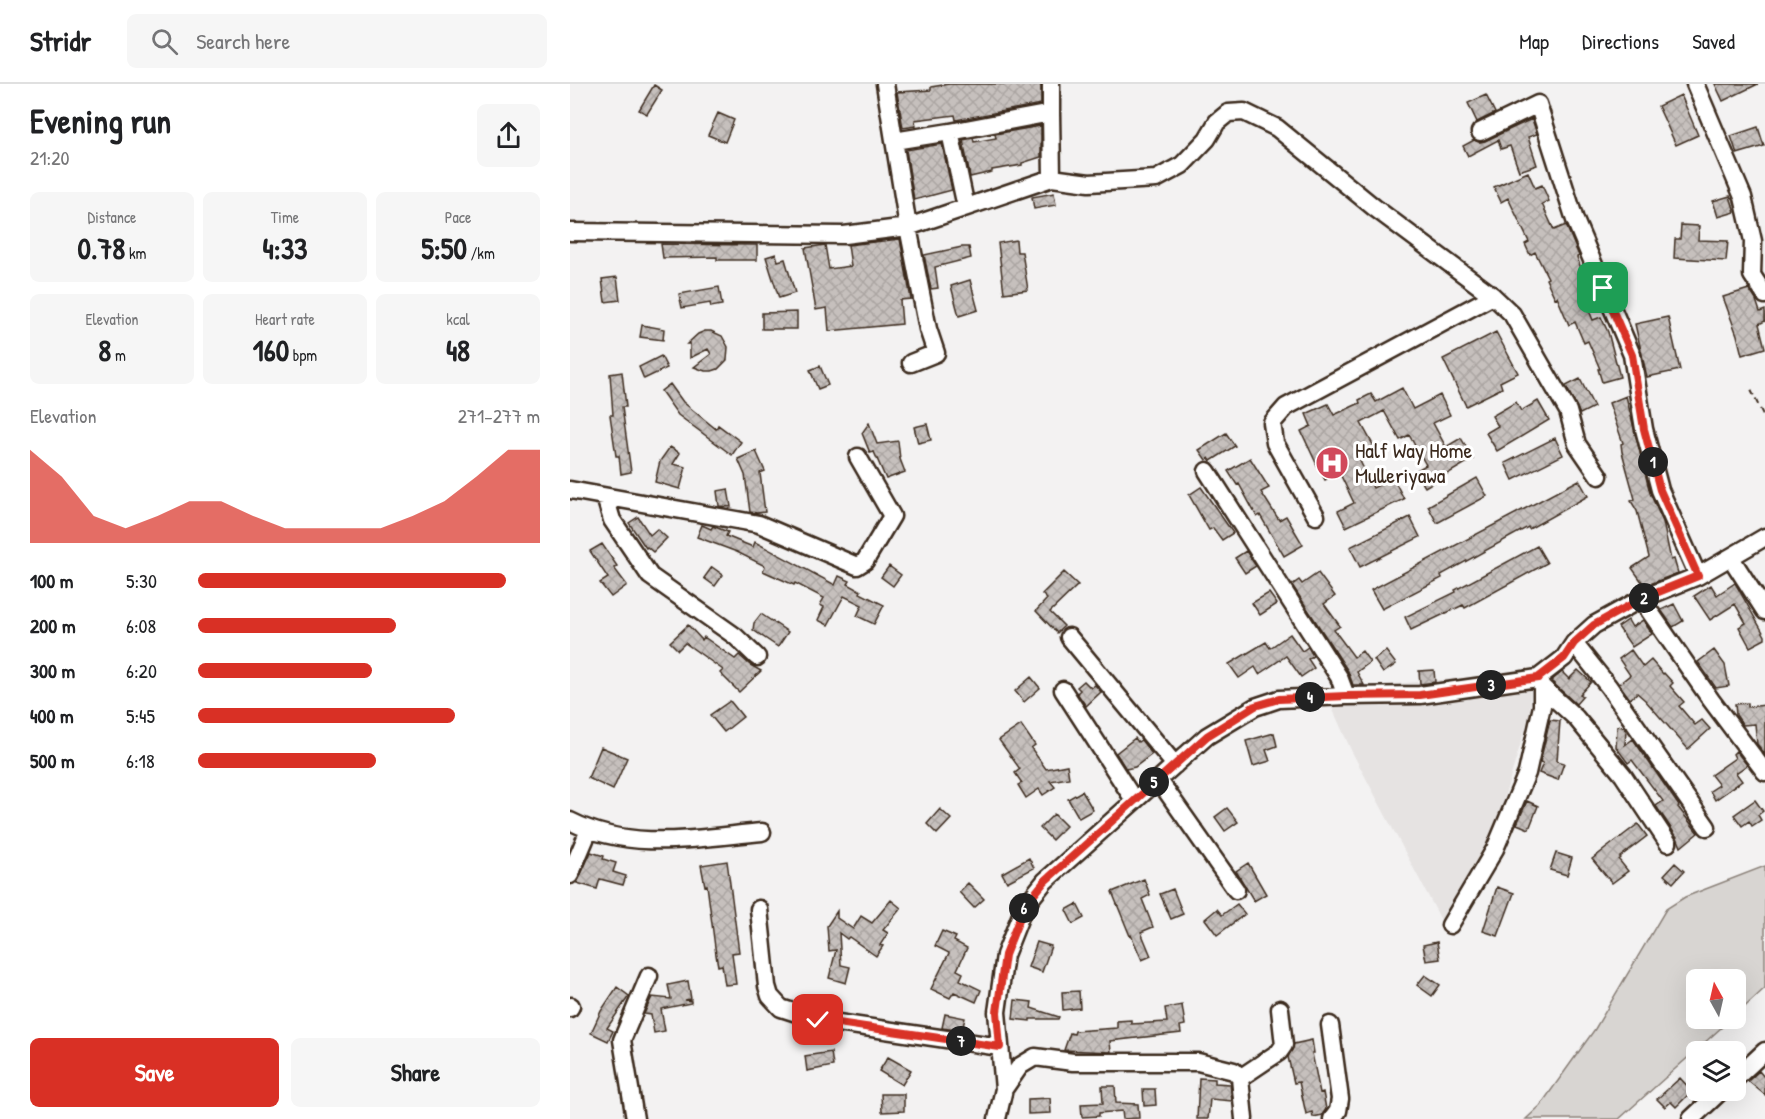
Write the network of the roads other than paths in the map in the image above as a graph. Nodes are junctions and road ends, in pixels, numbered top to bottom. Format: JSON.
{"nodes":[{"id":1,"x":887,"y":84,"type":"edge"},
{"id":2,"x":1051,"y":84,"type":"edge"},
{"id":3,"x":1695,"y":84,"type":"edge"},
{"id":4,"x":1051,"y":113,"type":"junction"},
{"id":5,"x":950,"y":132,"type":"junction"},
{"id":6,"x":1480,"y":132,"type":"dead end"},
{"id":7,"x":894,"y":141,"type":"junction"},
{"id":8,"x":1052,"y":178,"type":"junction"},
{"id":9,"x":966,"y":207,"type":"junction"},
{"id":10,"x":908,"y":227,"type":"junction"},
{"id":11,"x":570,"y":232,"type":"edge"},
{"id":12,"x":1765,"y":295,"type":"edge"},
{"id":13,"x":1493,"y":296,"type":"junction"},
{"id":14,"x":911,"y":363,"type":"dead end"},
{"id":15,"x":858,"y":457,"type":"dead end"},
{"id":16,"x":1207,"y":471,"type":"dead end"},
{"id":17,"x":1599,"y":476,"type":"dead end"},
{"id":18,"x":570,"y":490,"type":"edge"},
{"id":19,"x":605,"y":497,"type":"junction"},
{"id":20,"x":1316,"y":516,"type":"dead end"},
{"id":21,"x":1765,"y":537,"type":"edge"},
{"id":22,"x":1731,"y":558,"type":"junction"},
{"id":23,"x":1698,"y":576,"type":"junction"},
{"id":24,"x":1641,"y":599,"type":"junction"},
{"id":25,"x":1765,"y":611,"type":"edge"},
{"id":26,"x":1069,"y":637,"type":"dead end"},
{"id":27,"x":1574,"y":643,"type":"junction"},
{"id":28,"x":757,"y":657,"type":"dead end"},
{"id":29,"x":1540,"y":682,"type":"junction"},
{"id":30,"x":1063,"y":690,"type":"dead end"},
{"id":31,"x":1346,"y":696,"type":"junction"},
{"id":32,"x":1175,"y":765,"type":"junction"},
{"id":33,"x":1765,"y":772,"type":"edge"},
{"id":34,"x":1158,"y":779,"type":"junction"},
{"id":35,"x":1134,"y":800,"type":"junction"},
{"id":36,"x":570,"y":821,"type":"edge"},
{"id":37,"x":1707,"y":826,"type":"dead end"},
{"id":38,"x":589,"y":830,"type":"junction"},
{"id":39,"x":762,"y":832,"type":"dead end"},
{"id":40,"x":1668,"y":843,"type":"dead end"},
{"id":41,"x":570,"y":875,"type":"edge"},
{"id":42,"x":1236,"y":891,"type":"dead end"},
{"id":43,"x":759,"y":909,"type":"dead end"},
{"id":44,"x":1450,"y":925,"type":"dead end"},
{"id":45,"x":649,"y":976,"type":"dead end"},
{"id":46,"x":1280,"y":1009,"type":"dead end"},
{"id":47,"x":1330,"y":1025,"type":"dead end"},
{"id":48,"x":1000,"y":1047,"type":"junction"},
{"id":49,"x":1765,"y":1051,"type":"edge"},
{"id":50,"x":1746,"y":1069,"type":"edge"},
{"id":51,"x":1240,"y":1078,"type":"junction"},
{"id":52,"x":1004,"y":1089,"type":"junction"},
{"id":53,"x":1710,"y":1101,"type":"edge"},
{"id":54,"x":1337,"y":1116,"type":"edge"},
{"id":55,"x":635,"y":1119,"type":"edge"},
{"id":56,"x":997,"y":1119,"type":"edge"},
{"id":57,"x":1244,"y":1119,"type":"edge"},
{"id":58,"x":1691,"y":1119,"type":"edge"}],
"edges":[{"from":1,"to":7,"type":"street"},
{"from":2,"to":4,"type":"street"},
{"from":3,"to":12,"type":"street"},
{"from":4,"to":5,"type":"street"},
{"from":4,"to":8,"type":"street"},
{"from":5,"to":7,"type":"street"},
{"from":5,"to":9,"type":"street"},
{"from":6,"to":23,"type":"street"},
{"from":7,"to":10,"type":"street"},
{"from":8,"to":9,"type":"street"},
{"from":8,"to":13,"type":"street"},
{"from":9,"to":10,"type":"street"},
{"from":10,"to":11,"type":"street"},
{"from":10,"to":14,"type":"street"},
{"from":13,"to":17,"type":"street"},
{"from":13,"to":20,"type":"street"},
{"from":15,"to":19,"type":"street"},
{"from":16,"to":31,"type":"street"},
{"from":18,"to":19,"type":"street"},
{"from":19,"to":28,"type":"street"},
{"from":21,"to":22,"type":"street"},
{"from":22,"to":23,"type":"street"},
{"from":22,"to":25,"type":"street"},
{"from":23,"to":24,"type":"street"},
{"from":24,"to":27,"type":"street"},
{"from":24,"to":33,"type":"street"},
{"from":26,"to":32,"type":"street"},
{"from":27,"to":29,"type":"street"},
{"from":27,"to":37,"type":"street"},
{"from":29,"to":31,"type":"street"},
{"from":29,"to":40,"type":"street"},
{"from":29,"to":44,"type":"street"},
{"from":30,"to":35,"type":"street"},
{"from":31,"to":32,"type":"street"},
{"from":32,"to":34,"type":"street"},
{"from":34,"to":35,"type":"street"},
{"from":34,"to":42,"type":"street"},
{"from":35,"to":48,"type":"street"},
{"from":36,"to":38,"type":"street"},
{"from":38,"to":39,"type":"street"},
{"from":38,"to":41,"type":"street"},
{"from":43,"to":48,"type":"street"},
{"from":45,"to":55,"type":"street"},
{"from":46,"to":51,"type":"street"},
{"from":47,"to":54,"type":"street"},
{"from":48,"to":52,"type":"street"},
{"from":49,"to":50,"type":"street"},
{"from":51,"to":52,"type":"street"},
{"from":51,"to":57,"type":"street"},
{"from":52,"to":56,"type":"street"},
{"from":53,"to":58,"type":"street"}]}
